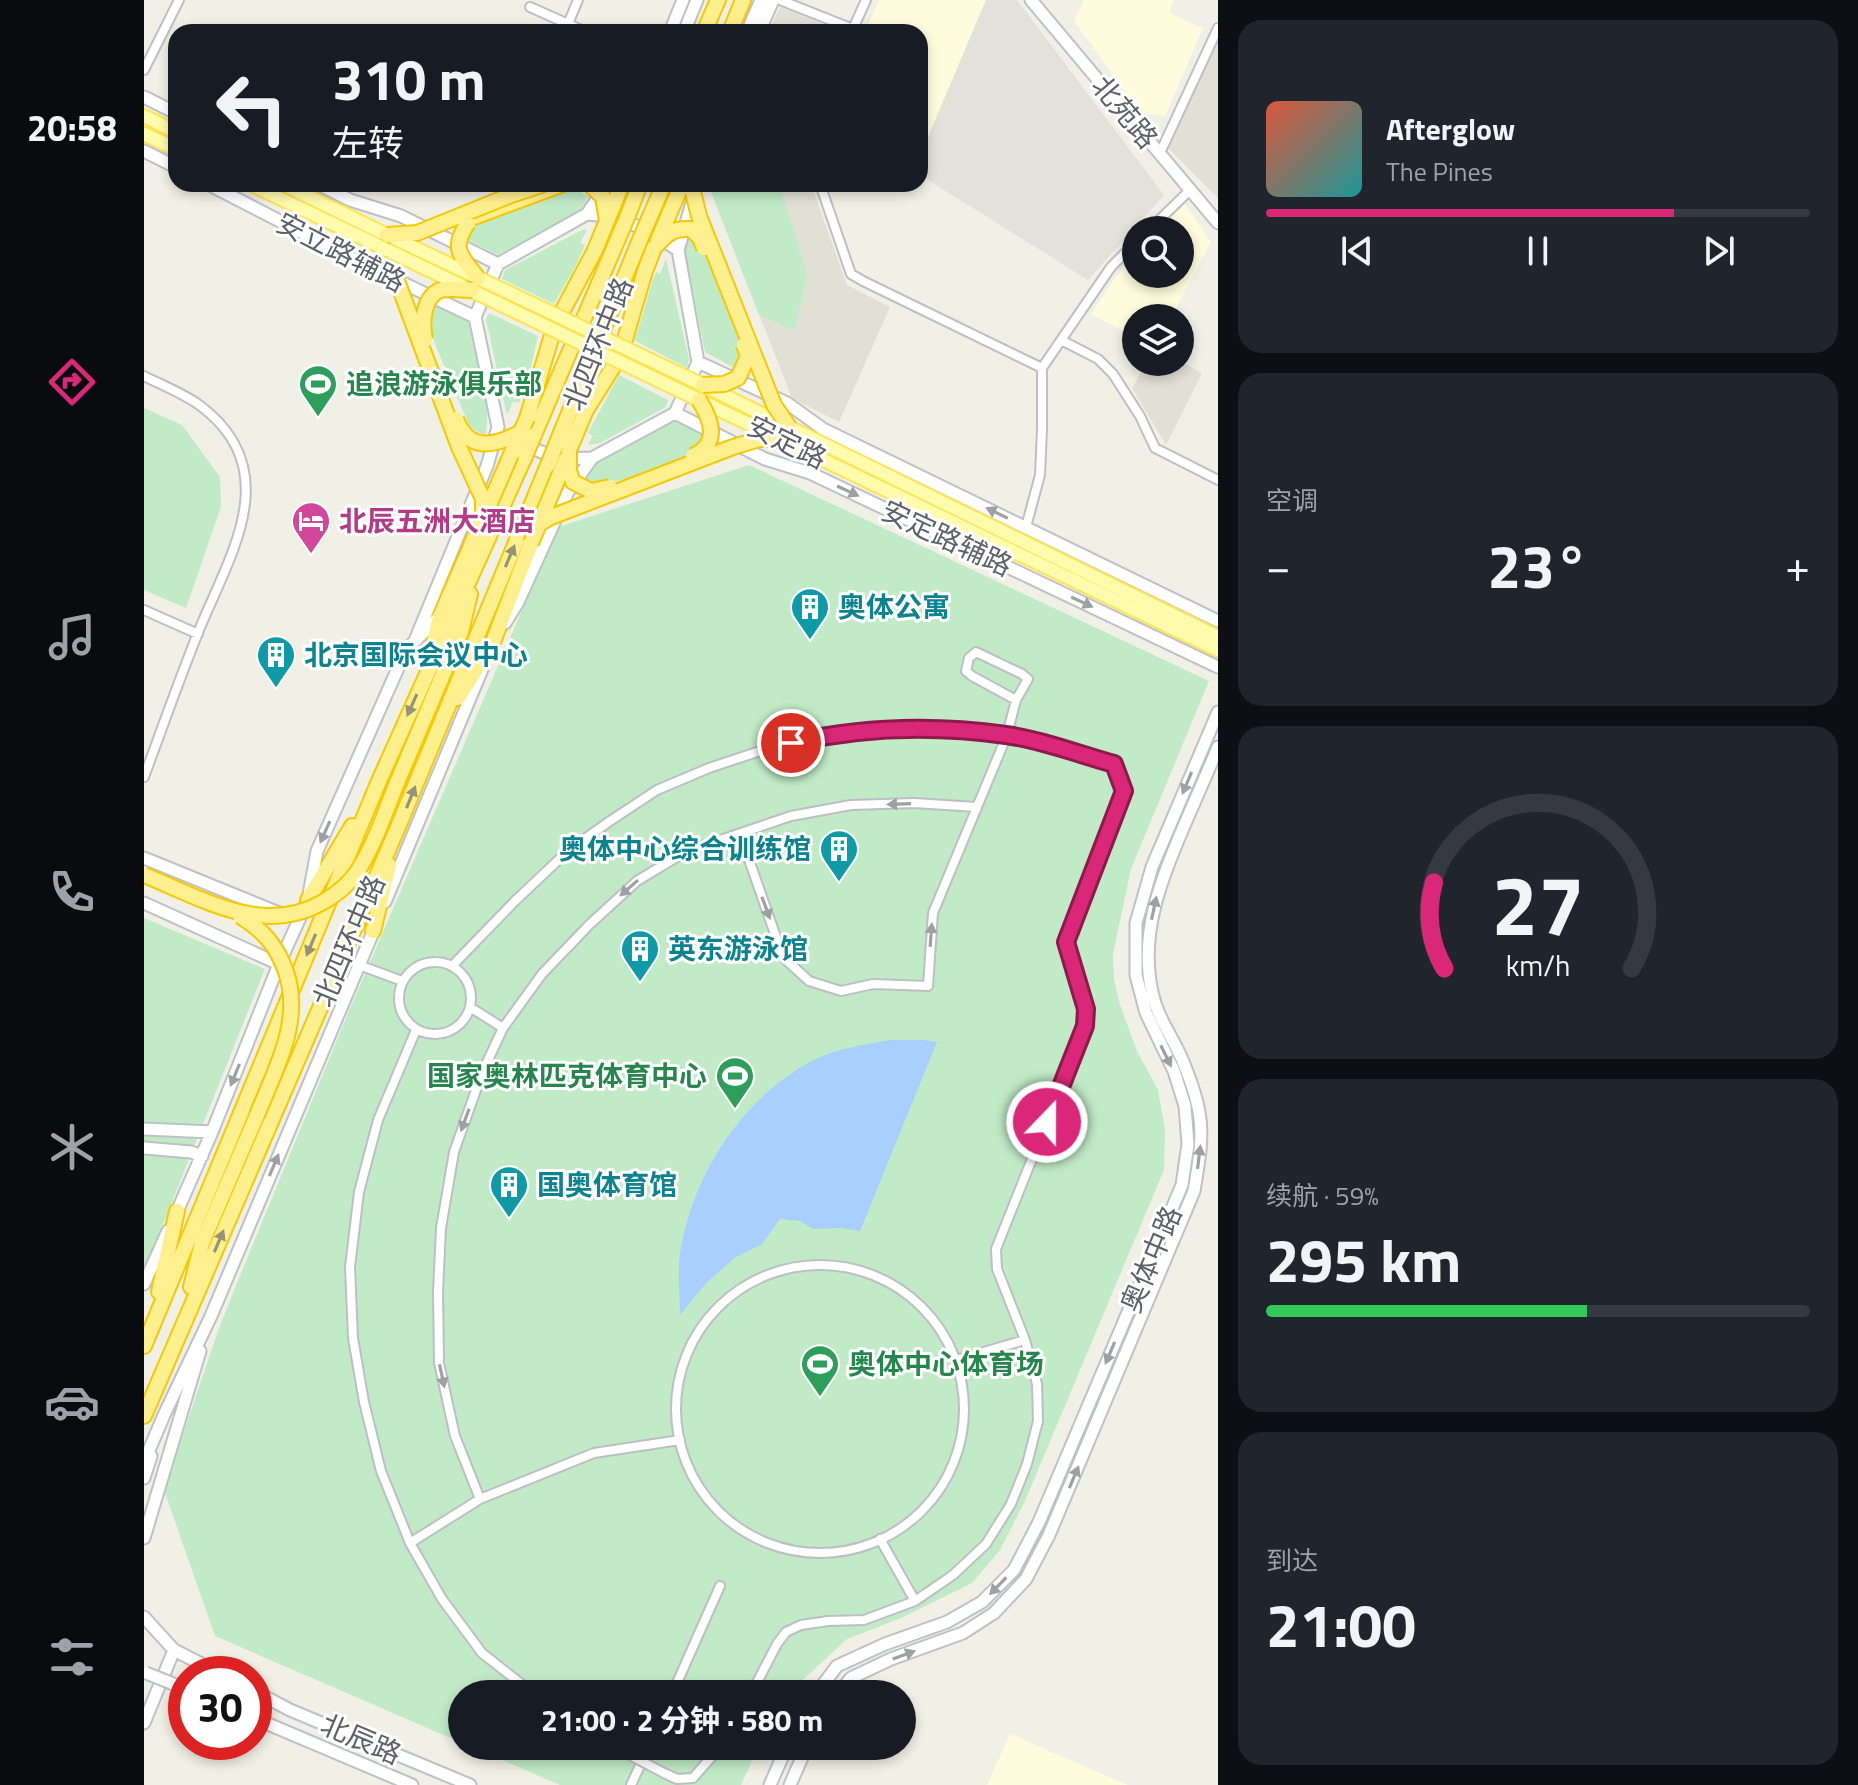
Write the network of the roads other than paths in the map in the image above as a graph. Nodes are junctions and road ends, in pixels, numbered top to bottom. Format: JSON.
{"nodes":[{"id":1,"x":179,"y":0,"type":"edge"},
{"id":2,"x":578,"y":0,"type":"edge"},
{"id":3,"x":683,"y":0,"type":"edge"},
{"id":4,"x":697,"y":0,"type":"edge"},
{"id":5,"x":718,"y":0,"type":"edge"},
{"id":6,"x":743,"y":0,"type":"edge"},
{"id":7,"x":761,"y":0,"type":"edge"},
{"id":8,"x":773,"y":0,"type":"edge"},
{"id":9,"x":780,"y":0,"type":"edge"},
{"id":10,"x":866,"y":0,"type":"edge"},
{"id":11,"x":1031,"y":0,"type":"edge"},
{"id":12,"x":530,"y":7,"type":"dead end"},
{"id":13,"x":568,"y":24,"type":"joint"},
{"id":14,"x":673,"y":24,"type":"edge"},
{"id":15,"x":687,"y":24,"type":"edge"},
{"id":16,"x":708,"y":24,"type":"edge"},
{"id":17,"x":733,"y":24,"type":"edge"},
{"id":18,"x":750,"y":24,"type":"edge"},
{"id":19,"x":762,"y":24,"type":"edge"},
{"id":20,"x":836,"y":24,"type":"edge"},
{"id":21,"x":855,"y":24,"type":"edge"},
{"id":22,"x":1218,"y":28,"type":"edge"},
{"id":23,"x":144,"y":70,"type":"edge"},
{"id":24,"x":144,"y":97,"type":"edge"},
{"id":25,"x":168,"y":109,"type":"edge"},
{"id":26,"x":144,"y":116,"type":"edge"},
{"id":27,"x":168,"y":128,"type":"edge"},
{"id":28,"x":144,"y":134,"type":"edge"},
{"id":29,"x":168,"y":145,"type":"edge"},
{"id":30,"x":144,"y":151,"type":"edge"},
{"id":31,"x":1160,"y":153,"type":"junction"},
{"id":32,"x":168,"y":163,"type":"edge"},
{"id":33,"x":1190,"y":190,"type":"junction"},
{"id":34,"x":224,"y":192,"type":"edge"},
{"id":35,"x":270,"y":192,"type":"edge"},
{"id":36,"x":297,"y":192,"type":"edge"},
{"id":37,"x":334,"y":192,"type":"edge"},
{"id":38,"x":520,"y":192,"type":"edge"},
{"id":39,"x":541,"y":192,"type":"edge"},
{"id":40,"x":598,"y":192,"type":"edge"},
{"id":41,"x":602,"y":192,"type":"edge"},
{"id":42,"x":619,"y":192,"type":"edge"},
{"id":43,"x":637,"y":192,"type":"edge"},
{"id":44,"x":661,"y":192,"type":"edge"},
{"id":45,"x":678,"y":192,"type":"edge"},
{"id":46,"x":692,"y":192,"type":"edge"},
{"id":47,"x":695,"y":192,"type":"edge"},
{"id":48,"x":823,"y":192,"type":"edge"},
{"id":49,"x":587,"y":214,"type":"junction"},
{"id":50,"x":1163,"y":216,"type":"edge"},
{"id":51,"x":607,"y":221,"type":"junction"},
{"id":52,"x":1218,"y":223,"type":"edge"},
{"id":53,"x":359,"y":228,"type":"junction"},
{"id":54,"x":385,"y":241,"type":"junction"},
{"id":55,"x":654,"y":248,"type":"junction"},
{"id":56,"x":678,"y":250,"type":"junction"},
{"id":57,"x":1122,"y":256,"type":"edge"},
{"id":58,"x":498,"y":264,"type":"junction"},
{"id":59,"x":475,"y":284,"type":"junction"},
{"id":60,"x":475,"y":317,"type":"junction"},
{"id":61,"x":1061,"y":340,"type":"junction"},
{"id":62,"x":698,"y":362,"type":"junction"},
{"id":63,"x":1042,"y":368,"type":"junction"},
{"id":64,"x":144,"y":376,"type":"edge"},
{"id":65,"x":701,"y":392,"type":"junction"},
{"id":66,"x":675,"y":413,"type":"junction"},
{"id":67,"x":498,"y":427,"type":"junction"},
{"id":68,"x":786,"y":433,"type":"junction"},
{"id":69,"x":528,"y":434,"type":"junction"},
{"id":70,"x":563,"y":448,"type":"junction"},
{"id":71,"x":592,"y":458,"type":"junction"},
{"id":72,"x":1218,"y":480,"type":"edge"},
{"id":73,"x":483,"y":518,"type":"junction"},
{"id":74,"x":539,"y":524,"type":"junction"},
{"id":75,"x":1026,"y":527,"type":"junction"},
{"id":76,"x":479,"y":559,"type":"junction"},
{"id":77,"x":144,"y":610,"type":"edge"},
{"id":78,"x":440,"y":617,"type":"junction"},
{"id":79,"x":1218,"y":621,"type":"edge"},
{"id":80,"x":198,"y":634,"type":"junction"},
{"id":81,"x":1218,"y":637,"type":"edge"},
{"id":82,"x":493,"y":642,"type":"junction"},
{"id":83,"x":413,"y":644,"type":"junction"},
{"id":84,"x":1218,"y":650,"type":"edge"},
{"id":85,"x":430,"y":666,"type":"junction"},
{"id":86,"x":1218,"y":667,"type":"edge"},
{"id":87,"x":1016,"y":700,"type":"junction"},
{"id":88,"x":1218,"y":712,"type":"edge"},
{"id":89,"x":437,"y":732,"type":"junction"},
{"id":90,"x":1007,"y":735,"type":"junction"},
{"id":91,"x":1218,"y":747,"type":"edge"},
{"id":92,"x":144,"y":777,"type":"edge"},
{"id":93,"x":379,"y":781,"type":"junction"},
{"id":94,"x":977,"y":807,"type":"junction"},
{"id":95,"x":398,"y":827,"type":"junction"},
{"id":96,"x":740,"y":834,"type":"junction"},
{"id":97,"x":144,"y":858,"type":"edge"},
{"id":98,"x":162,"y":866,"type":"junction"},
{"id":99,"x":144,"y":874,"type":"edge"},
{"id":100,"x":308,"y":900,"type":"junction"},
{"id":101,"x":145,"y":903,"type":"edge"},
{"id":102,"x":233,"y":912,"type":"junction"},
{"id":103,"x":298,"y":921,"type":"junction"},
{"id":104,"x":373,"y":931,"type":"junction"},
{"id":105,"x":279,"y":964,"type":"junction"},
{"id":106,"x":359,"y":965,"type":"junction"},
{"id":107,"x":452,"y":966,"type":"junction"},
{"id":108,"x":402,"y":981,"type":"junction"},
{"id":109,"x":470,"y":1007,"type":"junction"},
{"id":110,"x":503,"y":1028,"type":"junction"},
{"id":111,"x":416,"y":1030,"type":"junction"},
{"id":112,"x":144,"y":1129,"type":"edge"},
{"id":113,"x":212,"y":1132,"type":"junction"},
{"id":114,"x":144,"y":1148,"type":"edge"},
{"id":115,"x":202,"y":1156,"type":"junction"},
{"id":116,"x":177,"y":1211,"type":"junction"},
{"id":117,"x":144,"y":1284,"type":"edge"},
{"id":118,"x":211,"y":1316,"type":"junction"},
{"id":119,"x":179,"y":1333,"type":"junction"},
{"id":120,"x":146,"y":1339,"type":"edge"},
{"id":121,"x":1025,"y":1340,"type":"junction"},
{"id":122,"x":956,"y":1360,"type":"junction"},
{"id":123,"x":164,"y":1415,"type":"junction"},
{"id":124,"x":144,"y":1416,"type":"edge"},
{"id":125,"x":680,"y":1440,"type":"junction"},
{"id":126,"x":144,"y":1462,"type":"edge"},
{"id":127,"x":144,"y":1478,"type":"edge"},
{"id":128,"x":480,"y":1499,"type":"junction"},
{"id":129,"x":144,"y":1538,"type":"edge"},
{"id":130,"x":880,"y":1539,"type":"junction"},
{"id":131,"x":410,"y":1543,"type":"junction"},
{"id":132,"x":720,"y":1586,"type":"dead end"},
{"id":133,"x":915,"y":1601,"type":"junction"},
{"id":134,"x":144,"y":1617,"type":"edge"},
{"id":135,"x":174,"y":1650,"type":"junction"},
{"id":136,"x":186,"y":1656,"type":"edge"},
{"id":137,"x":145,"y":1672,"type":"edge"},
{"id":138,"x":516,"y":1680,"type":"edge"},
{"id":139,"x":678,"y":1680,"type":"edge"},
{"id":140,"x":757,"y":1680,"type":"edge"},
{"id":141,"x":826,"y":1680,"type":"edge"},
{"id":142,"x":849,"y":1680,"type":"edge"},
{"id":143,"x":168,"y":1682,"type":"edge"},
{"id":144,"x":272,"y":1700,"type":"edge"},
{"id":145,"x":144,"y":1723,"type":"edge"},
{"id":146,"x":272,"y":1726,"type":"edge"},
{"id":147,"x":639,"y":1760,"type":"edge"},
{"id":148,"x":643,"y":1760,"type":"edge"},
{"id":149,"x":709,"y":1760,"type":"edge"},
{"id":150,"x":781,"y":1760,"type":"edge"},
{"id":151,"x":801,"y":1760,"type":"edge"},
{"id":152,"x":412,"y":1785,"type":"edge"},
{"id":153,"x":470,"y":1785,"type":"edge"},
{"id":154,"x":631,"y":1785,"type":"edge"},
{"id":155,"x":770,"y":1785,"type":"edge"},
{"id":156,"x":790,"y":1785,"type":"edge"}],
"edges":[{"from":1,"to":23,"type":"street"},
{"from":2,"to":13,"type":"street"},
{"from":3,"to":14,"type":"street"},
{"from":4,"to":15,"type":"street"},
{"from":5,"to":16,"type":"highway"},
{"from":6,"to":17,"type":"highway"},
{"from":7,"to":18,"type":"street"},
{"from":8,"to":19,"type":"street"},
{"from":9,"to":20,"type":"street"},
{"from":10,"to":21,"type":"street"},
{"from":11,"to":31,"type":"street","name":"北苑路"},
{"from":12,"to":13,"type":"street"},
{"from":22,"to":31,"type":"street"},
{"from":24,"to":25,"type":"street"},
{"from":26,"to":27,"type":"main road"},
{"from":28,"to":29,"type":"main road"},
{"from":30,"to":32,"type":"street"},
{"from":31,"to":33,"type":"street","name":"北苑路"},
{"from":33,"to":50,"type":"street"},
{"from":33,"to":52,"type":"street","name":"北苑路"},
{"from":34,"to":60,"type":"street","name":"安立路辅路"},
{"from":35,"to":53,"type":"main road"},
{"from":36,"to":53,"type":"main road"},
{"from":37,"to":58,"type":"street","name":"安立路辅路"},
{"from":38,"to":54,"type":"highway","bridge":true},
{"from":39,"to":59,"type":"highway","bridge":true},
{"from":40,"to":51,"type":"highway","bridge":true},
{"from":41,"to":49,"type":"street"},
{"from":42,"to":51,"type":"highway","bridge":true},
{"from":43,"to":69,"type":"highway","name":"北四环中路","bridge":true},
{"from":44,"to":70,"type":"highway","name":"北四环中路","bridge":true},
{"from":45,"to":55,"type":"highway","bridge":true},
{"from":46,"to":56,"type":"street"},
{"from":47,"to":68,"type":"highway","bridge":true},
{"from":48,"to":63,"type":"street"},
{"from":49,"to":56,"type":"street"},
{"from":49,"to":58,"type":"street"},
{"from":51,"to":69,"type":"highway","bridge":true},
{"from":53,"to":54,"type":"main road","name":"安定路"},
{"from":54,"to":59,"type":"main road","name":"安定路","bridge":true},
{"from":54,"to":73,"type":"highway","bridge":true},
{"from":55,"to":65,"type":"highway","bridge":true},
{"from":55,"to":70,"type":"highway"},
{"from":56,"to":62,"type":"street"},
{"from":57,"to":61,"type":"street"},
{"from":58,"to":60,"type":"street"},
{"from":59,"to":65,"type":"main road","name":"安定路","bridge":true},
{"from":59,"to":69,"type":"highway","bridge":true},
{"from":60,"to":67,"type":"street"},
{"from":61,"to":63,"type":"street"},
{"from":61,"to":72,"type":"street"},
{"from":62,"to":66,"type":"street"},
{"from":75,"to":62,"type":"street","name":"安定路辅路","one_way":true},
{"from":63,"to":75,"type":"street"},
{"from":64,"to":80,"type":"street"},
{"from":65,"to":68,"type":"main road","name":"安定路","bridge":true},
{"from":65,"to":70,"type":"highway","bridge":true},
{"from":66,"to":71,"type":"street"},
{"from":66,"to":86,"type":"street","name":"安定路辅路","one_way":true},
{"from":67,"to":71,"type":"street"},
{"from":67,"to":83,"type":"street"},
{"from":68,"to":74,"type":"highway","bridge":true},
{"from":68,"to":81,"type":"main road","name":"安定路"},
{"from":68,"to":84,"type":"main road","name":"安定路"},
{"from":69,"to":73,"type":"highway","bridge":true},
{"from":69,"to":76,"type":"highway","name":"北四环中路","bridge":true},
{"from":70,"to":74,"type":"highway","bridge":true},
{"from":89,"to":70,"type":"highway","name":"北四环中路","one_way":true,"bridge":true},
{"from":71,"to":82,"type":"street","name":"北四环中路"},
{"from":73,"to":78,"type":"highway"},
{"from":74,"to":82,"type":"highway","bridge":true},
{"from":75,"to":79,"type":"street","name":"安定路辅路"},
{"from":76,"to":85,"type":"highway","name":"北四环中路"},
{"from":76,"to":102,"type":"highway","bridge":true},
{"from":77,"to":80,"type":"street"},
{"from":78,"to":83,"type":"street","name":"北四环中路"},
{"from":78,"to":85,"type":"highway"},
{"from":80,"to":92,"type":"street"},
{"from":82,"to":89,"type":"highway"},
{"from":82,"to":104,"type":"street","name":"北四环中路"},
{"from":83,"to":100,"type":"street","name":"北四环中路","one_way":true},
{"from":85,"to":93,"type":"highway","name":"北四环中路","one_way":true},
{"from":87,"to":87,"type":"street"},
{"from":87,"to":90,"type":"street"},
{"from":88,"to":141,"type":"street","name":"奥体中路","one_way":true},
{"from":95,"to":89,"type":"highway","name":"北四环中路","one_way":true},
{"from":90,"to":94,"type":"street"},
{"from":90,"to":107,"type":"street"},
{"from":90,"to":121,"type":"street"},
{"from":142,"to":91,"type":"street","name":"奥体中路","one_way":true},
{"from":93,"to":100,"type":"highway"},
{"from":93,"to":120,"type":"highway","name":"北四环中路","one_way":true},
{"from":94,"to":96,"type":"street","one_way":true},
{"from":96,"to":94,"type":"street","one_way":true},
{"from":95,"to":104,"type":"highway"},
{"from":119,"to":95,"type":"highway","name":"北四环中路","one_way":true},
{"from":96,"to":110,"type":"street","one_way":true},
{"from":97,"to":98,"type":"street"},
{"from":98,"to":99,"type":"street"},
{"from":98,"to":103,"type":"street"},
{"from":99,"to":102,"type":"highway","bridge":true},
{"from":100,"to":103,"type":"street","name":"北四环中路"},
{"from":101,"to":105,"type":"street"},
{"from":102,"to":119,"type":"highway","bridge":true},
{"from":103,"to":105,"type":"street","name":"北四环中路"},
{"from":104,"to":106,"type":"street","name":"北四环中路"},
{"from":105,"to":113,"type":"street","name":"北四环中路","one_way":true},
{"from":106,"to":108,"type":"street"},
{"from":118,"to":106,"type":"street","name":"北四环中路","one_way":true},
{"from":107,"to":108,"type":"street"},
{"from":107,"to":109,"type":"street"},
{"from":108,"to":111,"type":"street"},
{"from":109,"to":110,"type":"street"},
{"from":109,"to":111,"type":"street"},
{"from":110,"to":128,"type":"street","one_way":true},
{"from":111,"to":131,"type":"street"},
{"from":112,"to":113,"type":"street"},
{"from":113,"to":115,"type":"street","name":"北四环中路"},
{"from":114,"to":115,"type":"street"},
{"from":115,"to":116,"type":"street","name":"北四环中路"},
{"from":116,"to":117,"type":"street","name":"北四环中路"},
{"from":116,"to":120,"type":"highway"},
{"from":118,"to":123,"type":"street","name":"北四环中路"},
{"from":118,"to":129,"type":"street"},
{"from":119,"to":124,"type":"highway","name":"北四环中路"},
{"from":121,"to":122,"type":"street"},
{"from":121,"to":133,"type":"street"},
{"from":122,"to":125,"type":"street"},
{"from":122,"to":130,"type":"street"},
{"from":123,"to":126,"type":"street","name":"北四环中路"},
{"from":123,"to":127,"type":"street"},
{"from":125,"to":128,"type":"street"},
{"from":125,"to":130,"type":"street"},
{"from":128,"to":131,"type":"street"},
{"from":130,"to":133,"type":"street"},
{"from":131,"to":138,"type":"street"},
{"from":132,"to":139,"type":"street"},
{"from":133,"to":140,"type":"street"},
{"from":134,"to":135,"type":"street"},
{"from":135,"to":136,"type":"street"},
{"from":135,"to":145,"type":"street"},
{"from":137,"to":143,"type":"street","bridge":true},
{"from":144,"to":153,"type":"street","name":"北辰路"},
{"from":146,"to":152,"type":"street","name":"北辰路"},
{"from":147,"to":149,"type":"street","bridge":true},
{"from":148,"to":154,"type":"street"},
{"from":150,"to":155,"type":"street"},
{"from":151,"to":156,"type":"street"}]}
